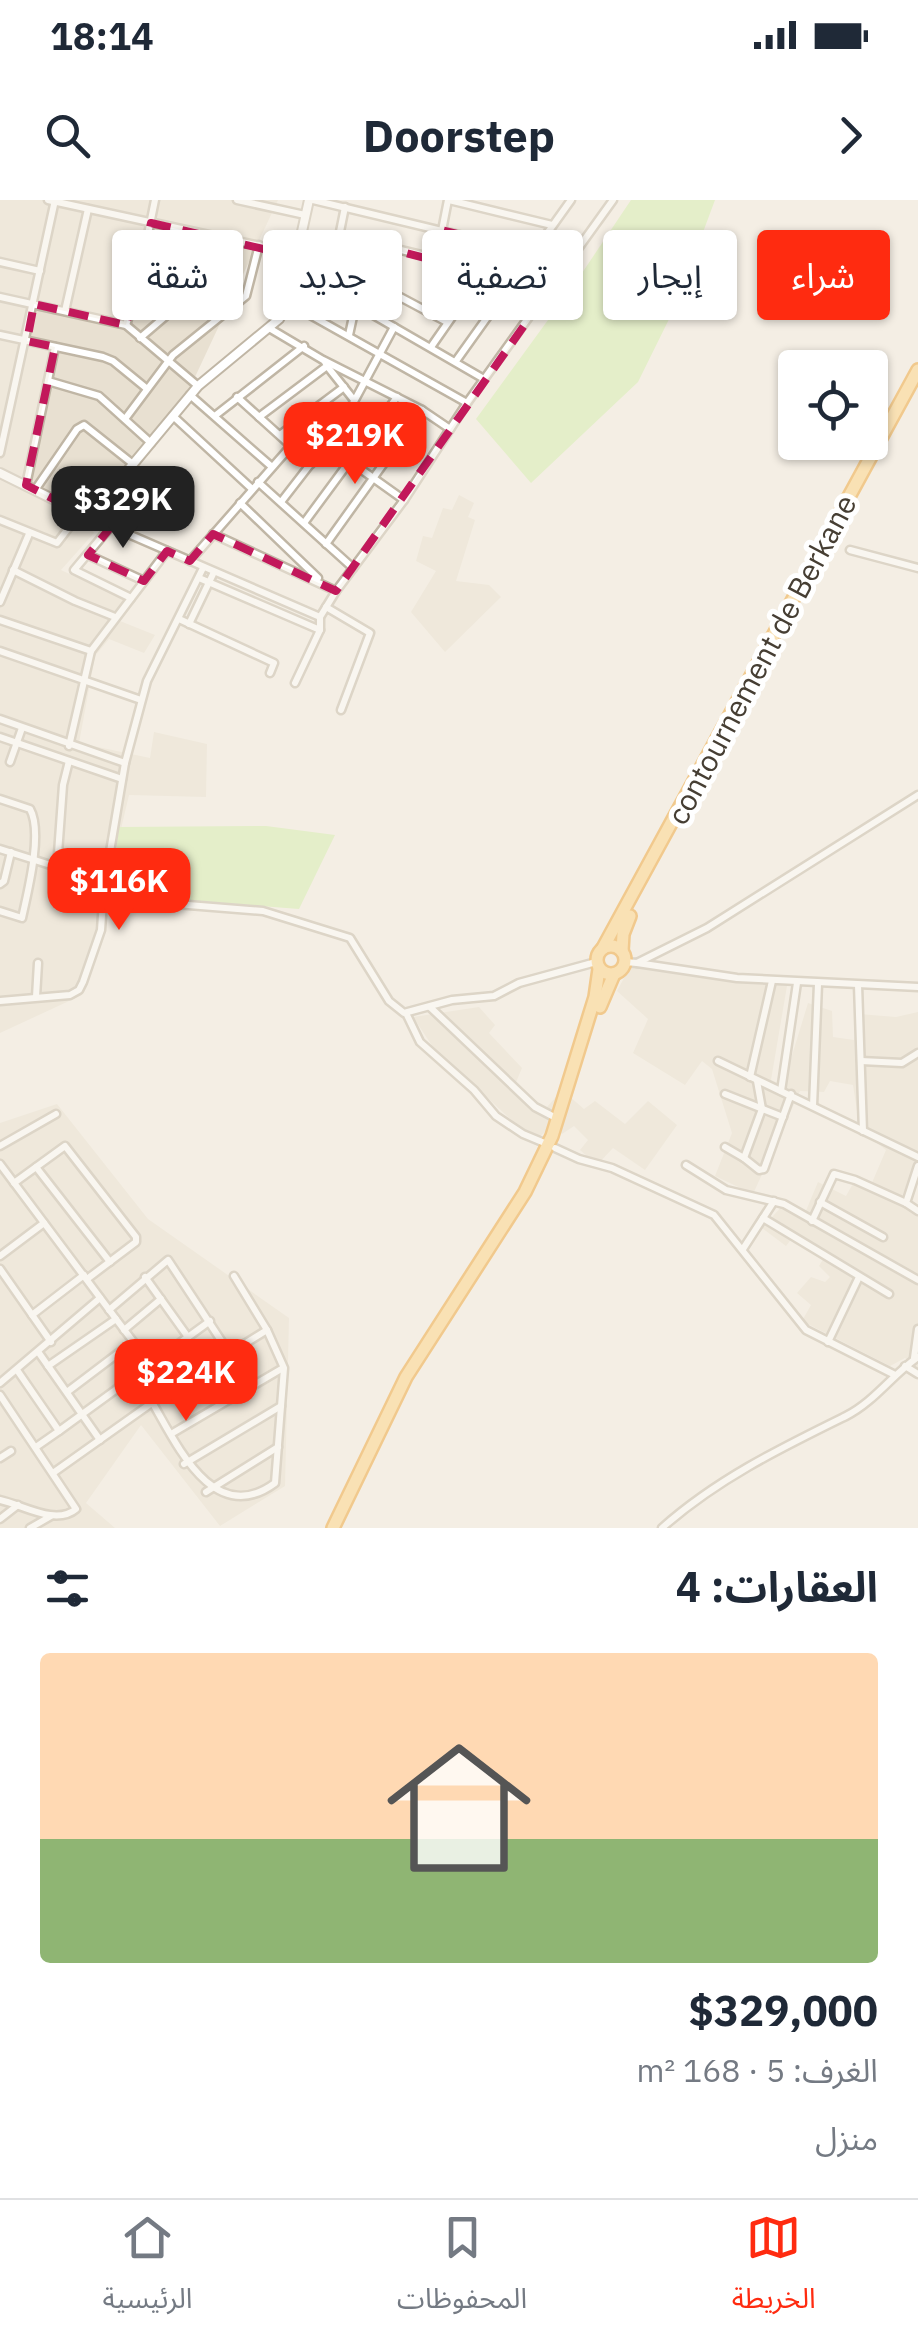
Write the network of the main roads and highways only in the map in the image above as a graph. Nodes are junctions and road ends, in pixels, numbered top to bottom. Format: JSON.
{"nodes":[{"id":1,"x":918,"y":370,"type":"edge"},
{"id":2,"x":918,"y":385,"type":"edge"},
{"id":3,"x":603,"y":948,"type":"junction"},
{"id":4,"x":628,"y":958,"type":"junction"},
{"id":5,"x":598,"y":966,"type":"junction"},
{"id":6,"x":614,"y":974,"type":"junction"},
{"id":7,"x":552,"y":1146,"type":"junction"},
{"id":8,"x":333,"y":1528,"type":"edge"},
{"id":9,"x":342,"y":1528,"type":"edge"}],
"edges":[{"from":1,"to":3,"type":"highway","name":"contournement de Berkane"},
{"from":2,"to":4,"type":"highway"},
{"from":3,"to":4,"type":"highway"},
{"from":3,"to":5,"type":"highway","name":"contournement de Berkane"},
{"from":4,"to":6,"type":"highway"},
{"from":5,"to":6,"type":"highway"},
{"from":5,"to":7,"type":"highway"},
{"from":6,"to":7,"type":"highway"},
{"from":7,"to":8,"type":"highway"},
{"from":7,"to":9,"type":"highway"}]}
